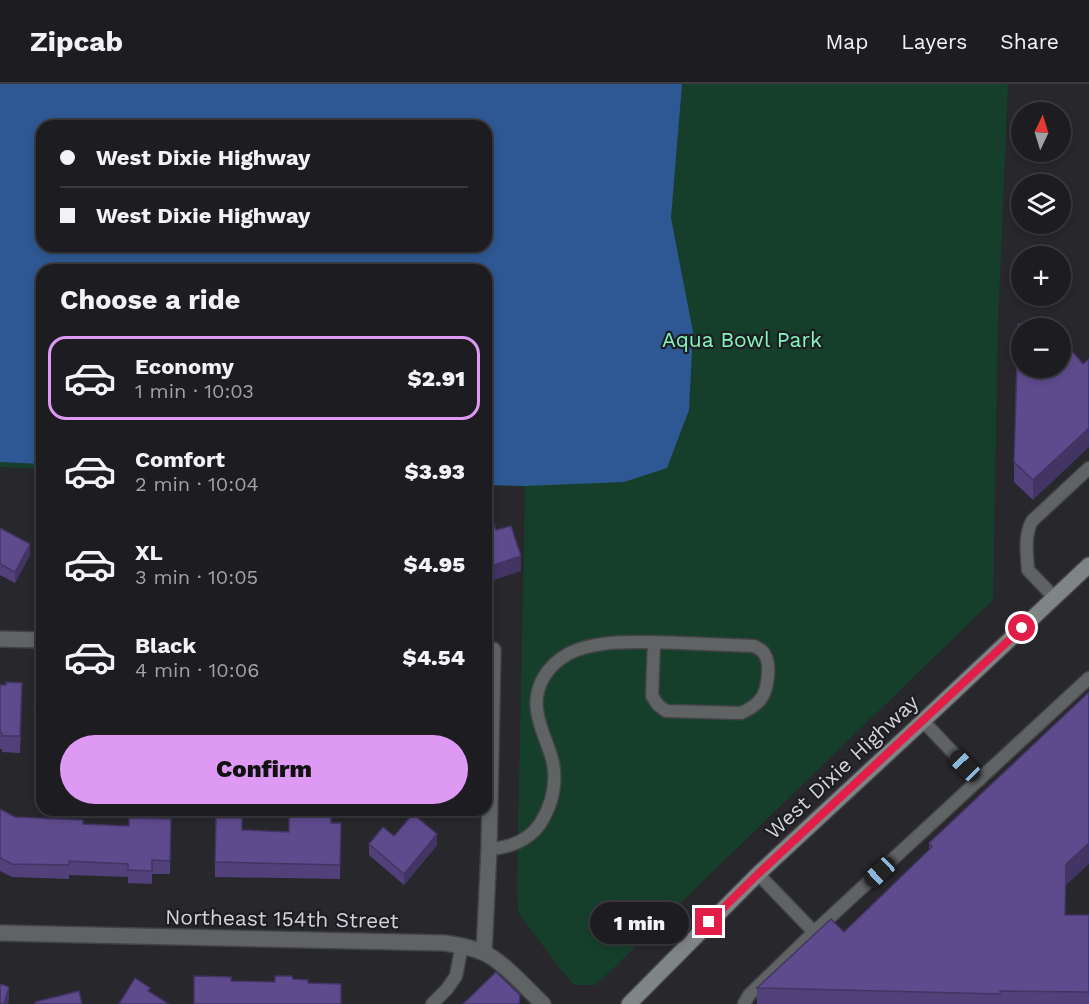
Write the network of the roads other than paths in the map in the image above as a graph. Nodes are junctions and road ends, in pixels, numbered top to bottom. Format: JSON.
{"nodes":[{"id":1,"x":1089,"y":468,"type":"edge"},
{"id":2,"x":1087,"y":572,"type":"edge"},
{"id":3,"x":1054,"y":597,"type":"junction"},
{"id":4,"x":0,"y":639,"type":"edge"},
{"id":5,"x":36,"y":640,"type":"edge"},
{"id":6,"x":654,"y":642,"type":"junction"},
{"id":7,"x":1089,"y":678,"type":"edge"},
{"id":8,"x":923,"y":721,"type":"junction"},
{"id":9,"x":979,"y":780,"type":"junction"},
{"id":10,"x":489,"y":816,"type":"edge"},
{"id":11,"x":489,"y":849,"type":"junction"},
{"id":12,"x":758,"y":874,"type":"junction"},
{"id":13,"x":814,"y":932,"type":"junction"},
{"id":14,"x":0,"y":933,"type":"edge"},
{"id":15,"x":462,"y":945,"type":"junction"},
{"id":16,"x":484,"y":952,"type":"junction"},
{"id":17,"x":432,"y":1004,"type":"edge"},
{"id":18,"x":543,"y":1004,"type":"edge"},
{"id":19,"x":629,"y":1004,"type":"edge"},
{"id":20,"x":744,"y":1004,"type":"edge"}],
"edges":[{"from":1,"to":3,"type":"lane"},
{"from":2,"to":3,"type":"main road","name":"West Dixie Highway"},
{"from":3,"to":8,"type":"main road","name":"West Dixie Highway"},
{"from":4,"to":5,"type":"street"},
{"from":6,"to":6,"type":"lane"},
{"from":6,"to":11,"type":"lane"},
{"from":7,"to":9,"type":"lane"},
{"from":8,"to":9,"type":"lane"},
{"from":8,"to":12,"type":"main road","name":"West Dixie Highway"},
{"from":9,"to":13,"type":"lane"},
{"from":10,"to":11,"type":"street"},
{"from":11,"to":16,"type":"street"},
{"from":12,"to":13,"type":"lane"},
{"from":12,"to":19,"type":"main road","name":"West Dixie Highway"},
{"from":13,"to":20,"type":"lane"},
{"from":14,"to":15,"type":"street","name":"Northeast 154th Street"},
{"from":15,"to":16,"type":"street","name":"Northeast 154th Street"},
{"from":15,"to":17,"type":"lane"},
{"from":16,"to":18,"type":"street","name":"Northeast 154th Street"}]}
